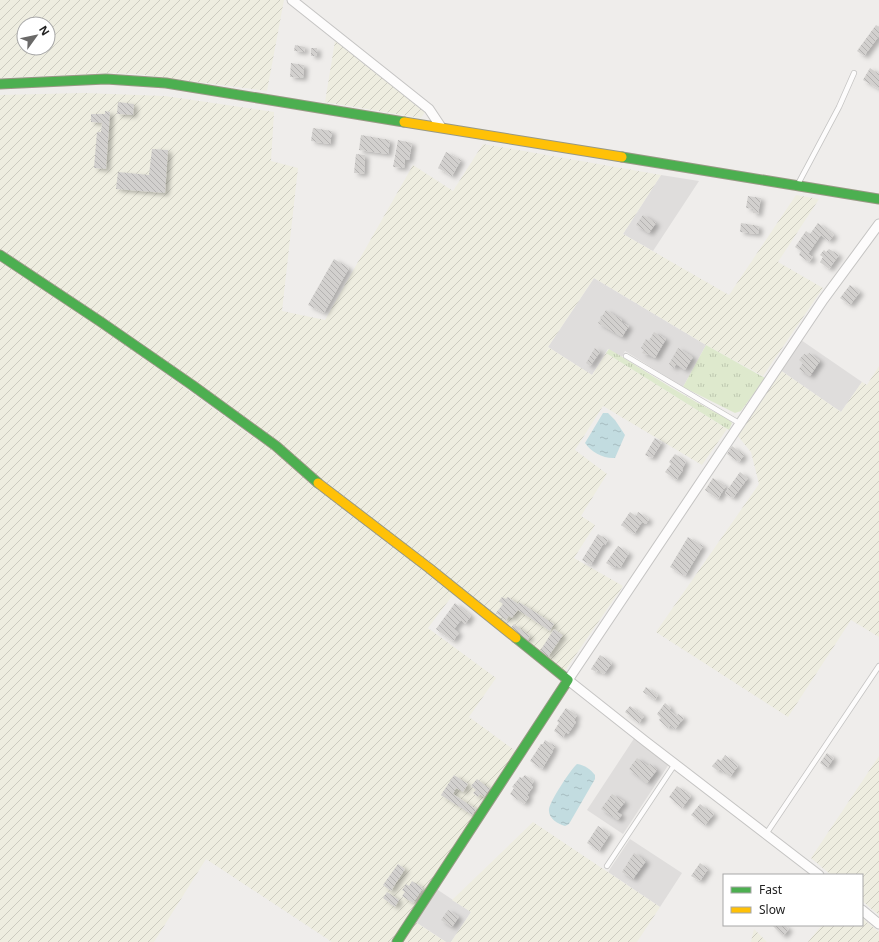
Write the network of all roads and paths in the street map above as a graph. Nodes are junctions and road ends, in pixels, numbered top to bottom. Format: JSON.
{"nodes":[{"id":1,"x":292,"y":0,"type":"edge"},
{"id":2,"x":854,"y":74,"type":"dead end"},
{"id":3,"x":0,"y":84,"type":"edge"},
{"id":4,"x":441,"y":127,"type":"junction"},
{"id":5,"x":798,"y":186,"type":"junction"},
{"id":6,"x":879,"y":199,"type":"edge"},
{"id":7,"x":879,"y":224,"type":"edge"},
{"id":8,"x":0,"y":255,"type":"edge"},
{"id":9,"x":626,"y":356,"type":"dead end"},
{"id":10,"x":739,"y":423,"type":"junction"},
{"id":11,"x":879,"y":666,"type":"edge"},
{"id":12,"x":568,"y":680,"type":"junction"},
{"id":13,"x":675,"y":764,"type":"junction"},
{"id":14,"x":766,"y":834,"type":"junction"},
{"id":15,"x":607,"y":866,"type":"dead end"},
{"id":16,"x":818,"y":874,"type":"edge"},
{"id":17,"x":863,"y":911,"type":"edge"},
{"id":18,"x":879,"y":924,"type":"edge"},
{"id":19,"x":397,"y":942,"type":"edge"}],
"edges":[{"from":1,"to":4,"type":"street"},
{"from":2,"to":5,"type":"lane"},
{"from":3,"to":4,"type":"street"},
{"from":4,"to":5,"type":"street"},
{"from":5,"to":6,"type":"street"},
{"from":7,"to":10,"type":"street"},
{"from":8,"to":12,"type":"street"},
{"from":9,"to":10,"type":"lane"},
{"from":10,"to":12,"type":"street"},
{"from":11,"to":14,"type":"lane"},
{"from":12,"to":13,"type":"street"},
{"from":12,"to":19,"type":"street"},
{"from":13,"to":14,"type":"street"},
{"from":13,"to":15,"type":"lane"},
{"from":14,"to":16,"type":"street"},
{"from":17,"to":18,"type":"street"}]}
